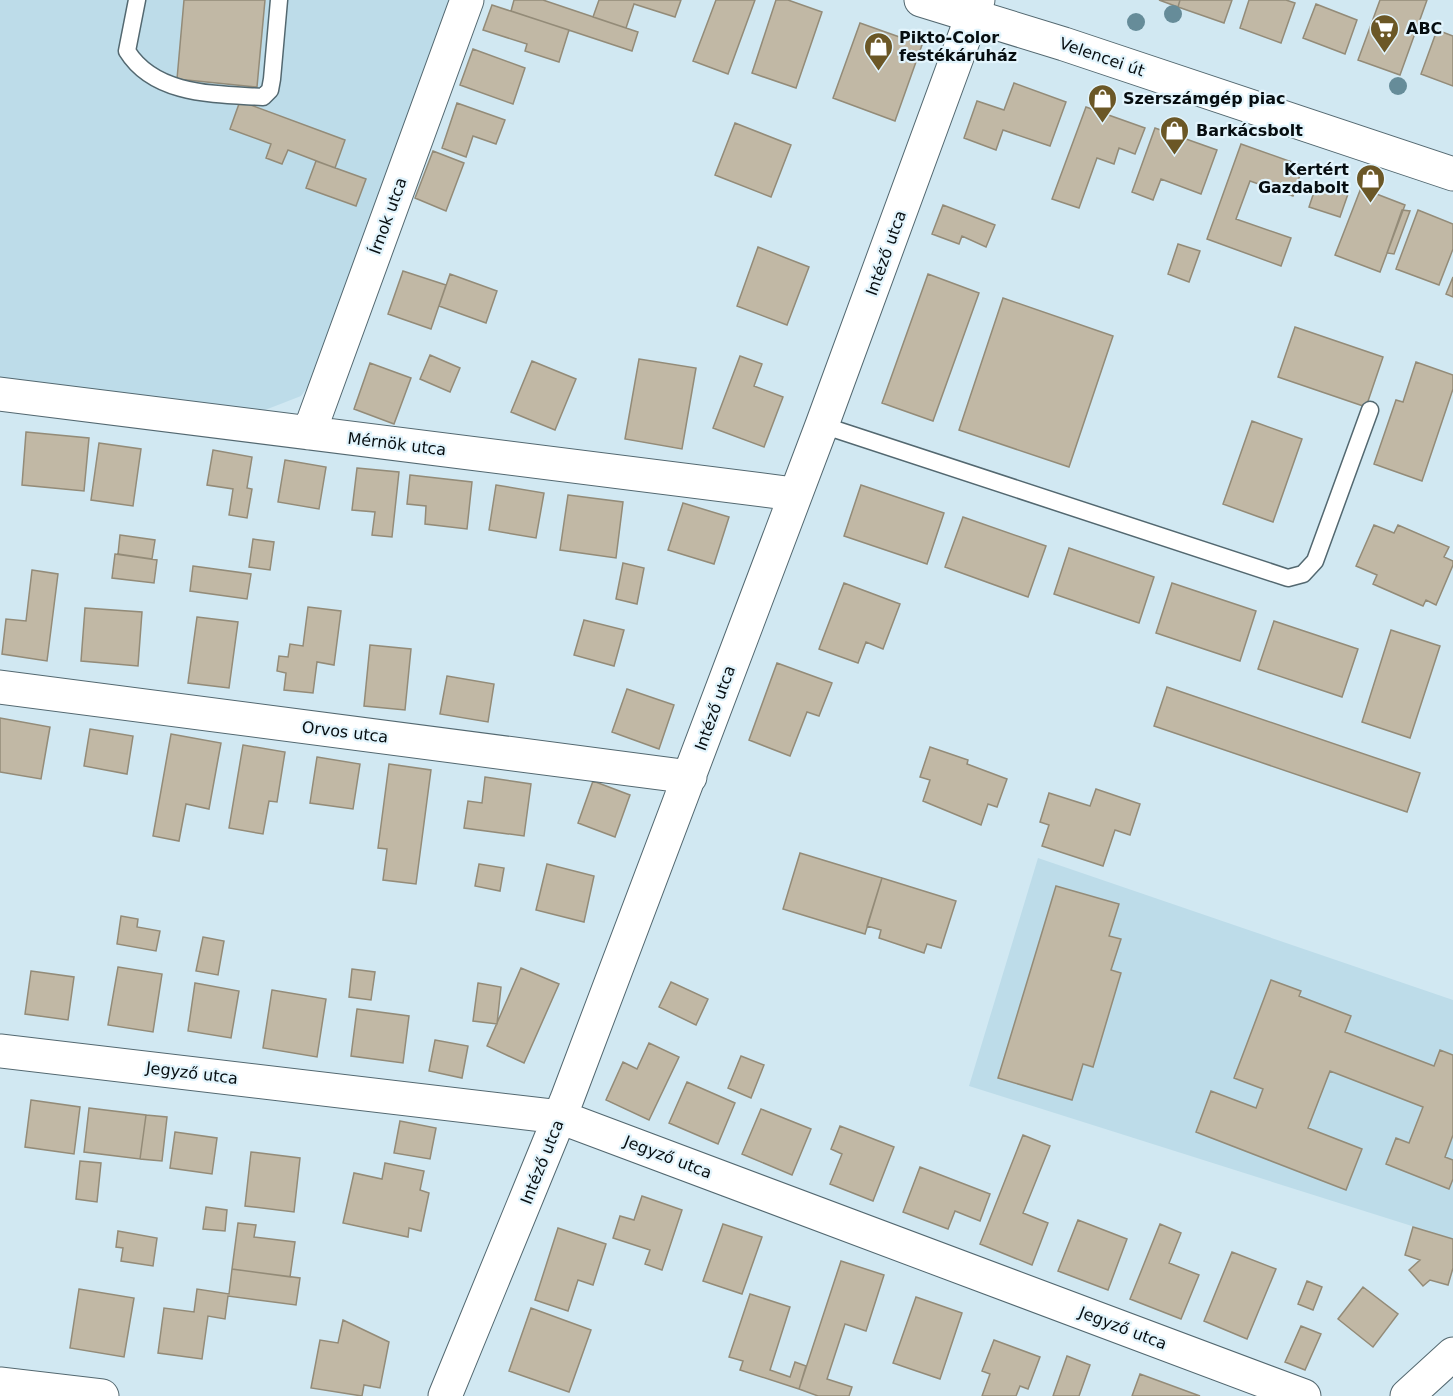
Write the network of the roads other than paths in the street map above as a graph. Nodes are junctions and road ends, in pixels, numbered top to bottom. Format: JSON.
{"nodes":[{"id":1,"x":137,"y":0,"type":"edge"},
{"id":2,"x":279,"y":0,"type":"edge"},
{"id":3,"x":467,"y":0,"type":"edge"},
{"id":4,"x":921,"y":0,"type":"edge"},
{"id":5,"x":976,"y":7,"type":"edge"},
{"id":6,"x":1453,"y":174,"type":"edge"},
{"id":7,"x":0,"y":394,"type":"edge"},
{"id":8,"x":1370,"y":410,"type":"dead end"},
{"id":9,"x":822,"y":426,"type":"junction"},
{"id":10,"x":309,"y":433,"type":"junction"},
{"id":11,"x":794,"y":494,"type":"junction"},
{"id":12,"x":0,"y":687,"type":"edge"},
{"id":13,"x":690,"y":777,"type":"junction"},
{"id":14,"x":0,"y":1051,"type":"edge"},
{"id":15,"x":560,"y":1117,"type":"junction"},
{"id":16,"x":1453,"y":1354,"type":"edge"},
{"id":17,"x":0,"y":1384,"type":"edge"},
{"id":18,"x":102,"y":1396,"type":"edge"},
{"id":19,"x":445,"y":1396,"type":"edge"},
{"id":20,"x":1304,"y":1396,"type":"edge"},
{"id":21,"x":1407,"y":1396,"type":"edge"}],
"edges":[{"from":1,"to":2,"type":"lane"},
{"from":3,"to":10,"type":"street","name":"Írnok utca"},
{"from":4,"to":5,"type":"street","name":"Velencei út"},
{"from":5,"to":6,"type":"street","name":"Velencei út"},
{"from":5,"to":9,"type":"street","name":"Intéző utca"},
{"from":7,"to":10,"type":"street","name":"Mérnök utca"},
{"from":8,"to":9,"type":"lane"},
{"from":9,"to":11,"type":"street","name":"Intéző utca"},
{"from":10,"to":11,"type":"street","name":"Mérnök utca"},
{"from":11,"to":13,"type":"street","name":"Intéző utca"},
{"from":12,"to":13,"type":"street","name":"Orvos utca"},
{"from":13,"to":15,"type":"street","name":"Intéző utca"},
{"from":14,"to":15,"type":"street","name":"Jegyző utca"},
{"from":15,"to":19,"type":"street","name":"Intéző utca"},
{"from":15,"to":20,"type":"street","name":"Jegyző utca"},
{"from":16,"to":21,"type":"street"},
{"from":17,"to":18,"type":"street"}]}
